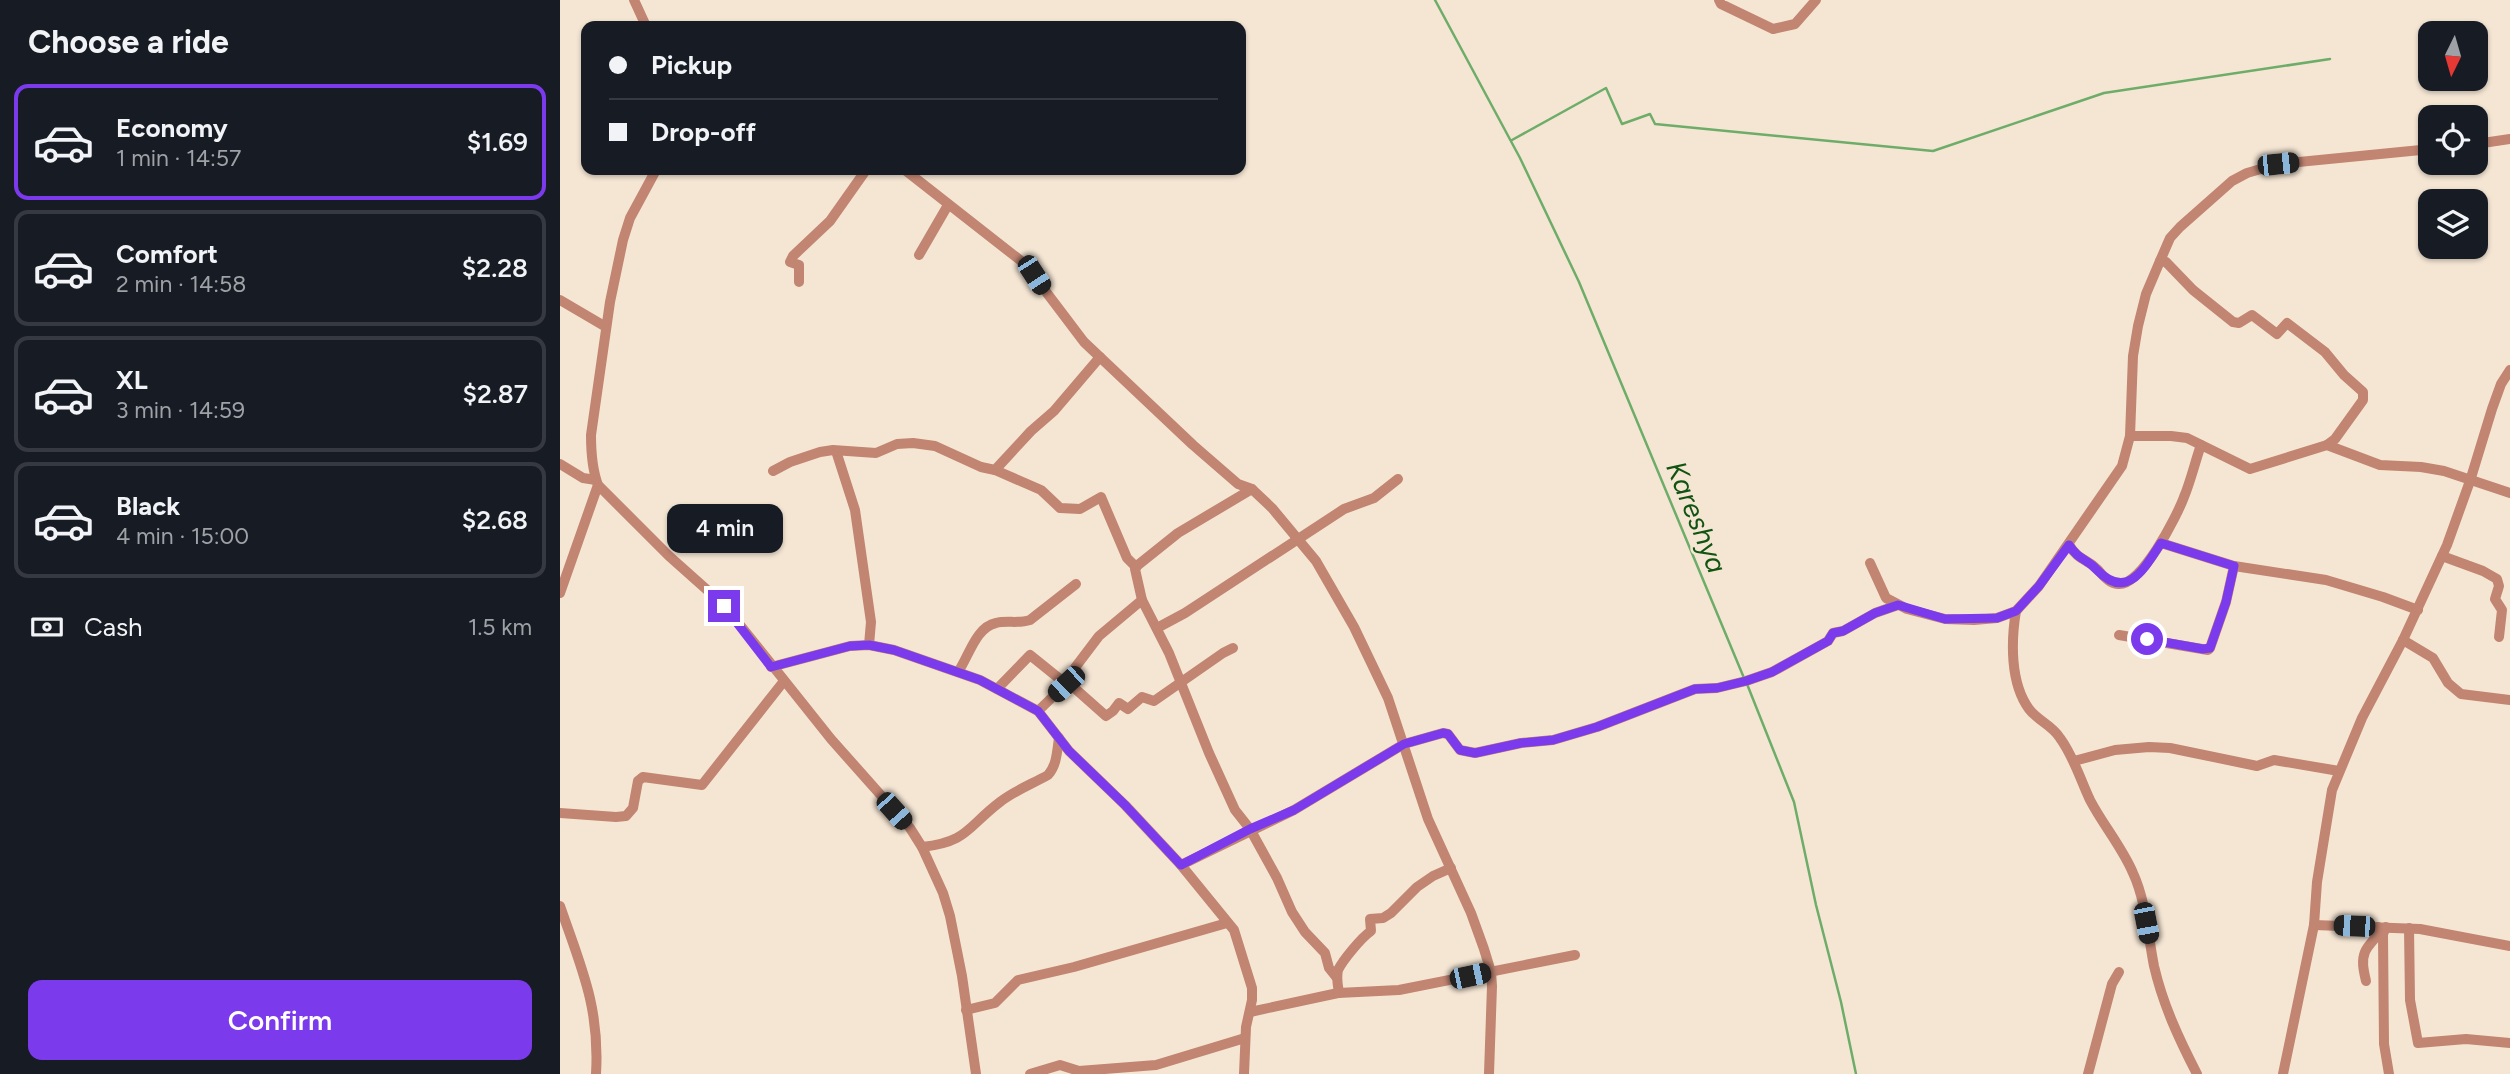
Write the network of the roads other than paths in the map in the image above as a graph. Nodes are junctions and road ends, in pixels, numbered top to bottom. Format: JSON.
{"nodes":[{"id":1,"x":634,"y":0,"type":"edge"},
{"id":2,"x":1719,"y":0,"type":"edge"},
{"id":3,"x":1816,"y":0,"type":"edge"},
{"id":4,"x":644,"y":21,"type":"edge"},
{"id":5,"x":2510,"y":139,"type":"edge"},
{"id":6,"x":2488,"y":142,"type":"edge"},
{"id":7,"x":2418,"y":150,"type":"edge"},
{"id":8,"x":653,"y":175,"type":"edge"},
{"id":9,"x":862,"y":175,"type":"edge"},
{"id":10,"x":911,"y":175,"type":"edge"},
{"id":11,"x":948,"y":205,"type":"junction"},
{"id":12,"x":919,"y":255,"type":"dead end"},
{"id":13,"x":2160,"y":261,"type":"junction"},
{"id":14,"x":799,"y":282,"type":"dead end"},
{"id":15,"x":560,"y":300,"type":"edge"},
{"id":16,"x":606,"y":327,"type":"junction"},
{"id":17,"x":1100,"y":357,"type":"junction"},
{"id":18,"x":2510,"y":370,"type":"edge"},
{"id":19,"x":2130,"y":436,"type":"junction"},
{"id":20,"x":2201,"y":445,"type":"junction"},
{"id":21,"x":2327,"y":445,"type":"junction"},
{"id":22,"x":836,"y":451,"type":"junction"},
{"id":23,"x":560,"y":464,"type":"edge"},
{"id":24,"x":995,"y":470,"type":"junction"},
{"id":25,"x":773,"y":471,"type":"dead end"},
{"id":26,"x":1398,"y":479,"type":"dead end"},
{"id":27,"x":2470,"y":481,"type":"junction"},
{"id":28,"x":597,"y":483,"type":"junction"},
{"id":29,"x":1252,"y":489,"type":"junction"},
{"id":30,"x":2510,"y":493,"type":"edge"},
{"id":31,"x":1297,"y":539,"type":"junction"},
{"id":32,"x":2161,"y":543,"type":"junction"},
{"id":33,"x":2069,"y":545,"type":"junction"},
{"id":34,"x":2442,"y":556,"type":"junction"},
{"id":35,"x":1870,"y":563,"type":"dead end"},
{"id":36,"x":2234,"y":566,"type":"junction"},
{"id":37,"x":1136,"y":567,"type":"junction"},
{"id":38,"x":1076,"y":584,"type":"dead end"},
{"id":39,"x":560,"y":593,"type":"edge"},
{"id":40,"x":1142,"y":600,"type":"junction"},
{"id":41,"x":1898,"y":605,"type":"junction"},
{"id":42,"x":2418,"y":610,"type":"junction"},
{"id":43,"x":2016,"y":611,"type":"junction"},
{"id":44,"x":1157,"y":628,"type":"junction"},
{"id":45,"x":2119,"y":635,"type":"dead end"},
{"id":46,"x":2499,"y":637,"type":"dead end"},
{"id":47,"x":2403,"y":640,"type":"junction"},
{"id":48,"x":869,"y":645,"type":"junction"},
{"id":49,"x":1233,"y":648,"type":"dead end"},
{"id":50,"x":771,"y":667,"type":"junction"},
{"id":51,"x":958,"y":672,"type":"junction"},
{"id":52,"x":785,"y":681,"type":"junction"},
{"id":53,"x":1182,"y":681,"type":"junction"},
{"id":54,"x":1066,"y":684,"type":"junction"},
{"id":55,"x":997,"y":689,"type":"junction"},
{"id":56,"x":2510,"y":700,"type":"edge"},
{"id":57,"x":1038,"y":711,"type":"junction"},
{"id":58,"x":1059,"y":738,"type":"junction"},
{"id":59,"x":1404,"y":744,"type":"junction"},
{"id":60,"x":2074,"y":761,"type":"junction"},
{"id":61,"x":2339,"y":771,"type":"junction"},
{"id":62,"x":560,"y":813,"type":"edge"},
{"id":63,"x":1250,"y":829,"type":"junction"},
{"id":64,"x":922,"y":846,"type":"junction"},
{"id":65,"x":1181,"y":865,"type":"junction"},
{"id":66,"x":1451,"y":868,"type":"junction"},
{"id":67,"x":560,"y":906,"type":"edge"},
{"id":68,"x":1227,"y":923,"type":"junction"},
{"id":69,"x":2314,"y":925,"type":"junction"},
{"id":70,"x":2382,"y":927,"type":"junction"},
{"id":71,"x":2409,"y":928,"type":"junction"},
{"id":72,"x":2510,"y":946,"type":"edge"},
{"id":73,"x":1575,"y":955,"type":"dead end"},
{"id":74,"x":1491,"y":972,"type":"junction"},
{"id":75,"x":2119,"y":972,"type":"dead end"},
{"id":76,"x":1337,"y":978,"type":"junction"},
{"id":77,"x":2366,"y":981,"type":"dead end"},
{"id":78,"x":1339,"y":993,"type":"junction"},
{"id":79,"x":966,"y":1010,"type":"junction"},
{"id":80,"x":1250,"y":1012,"type":"junction"},
{"id":81,"x":1245,"y":1038,"type":"junction"},
{"id":82,"x":2510,"y":1042,"type":"edge"},
{"id":83,"x":596,"y":1074,"type":"edge"},
{"id":84,"x":976,"y":1074,"type":"edge"},
{"id":85,"x":1030,"y":1074,"type":"edge"},
{"id":86,"x":1244,"y":1074,"type":"edge"},
{"id":87,"x":1489,"y":1074,"type":"edge"},
{"id":88,"x":2088,"y":1074,"type":"edge"},
{"id":89,"x":2197,"y":1074,"type":"edge"},
{"id":90,"x":2283,"y":1074,"type":"edge"},
{"id":91,"x":2389,"y":1074,"type":"edge"}],
"edges":[{"from":1,"to":4,"type":"street"},
{"from":2,"to":3,"type":"street"},
{"from":5,"to":6,"type":"street"},
{"from":7,"to":13,"type":"street"},
{"from":8,"to":16,"type":"street"},
{"from":9,"to":14,"type":"street"},
{"from":10,"to":11,"type":"street"},
{"from":11,"to":12,"type":"street"},
{"from":11,"to":17,"type":"street"},
{"from":13,"to":19,"type":"street"},
{"from":13,"to":21,"type":"street"},
{"from":15,"to":16,"type":"street"},
{"from":16,"to":28,"type":"street"},
{"from":17,"to":24,"type":"street"},
{"from":17,"to":29,"type":"street"},
{"from":18,"to":27,"type":"street"},
{"from":19,"to":20,"type":"street"},
{"from":19,"to":33,"type":"street"},
{"from":20,"to":21,"type":"street"},
{"from":20,"to":32,"type":"street"},
{"from":21,"to":27,"type":"street"},
{"from":22,"to":24,"type":"street"},
{"from":22,"to":25,"type":"street"},
{"from":22,"to":48,"type":"street"},
{"from":23,"to":28,"type":"street"},
{"from":24,"to":37,"type":"street"},
{"from":26,"to":31,"type":"street"},
{"from":27,"to":30,"type":"street"},
{"from":27,"to":34,"type":"street"},
{"from":28,"to":39,"type":"street"},
{"from":28,"to":50,"type":"street"},
{"from":29,"to":31,"type":"street"},
{"from":29,"to":37,"type":"street"},
{"from":31,"to":44,"type":"street"},
{"from":31,"to":59,"type":"street"},
{"from":32,"to":33,"type":"street"},
{"from":32,"to":36,"type":"street"},
{"from":33,"to":43,"type":"street"},
{"from":34,"to":42,"type":"street"},
{"from":34,"to":46,"type":"street"},
{"from":35,"to":41,"type":"street"},
{"from":36,"to":42,"type":"street"},
{"from":36,"to":45,"type":"street"},
{"from":37,"to":40,"type":"street"},
{"from":38,"to":51,"type":"street"},
{"from":40,"to":44,"type":"street"},
{"from":40,"to":54,"type":"street"},
{"from":41,"to":43,"type":"street"},
{"from":41,"to":59,"type":"street"},
{"from":42,"to":47,"type":"street"},
{"from":43,"to":60,"type":"street"},
{"from":44,"to":53,"type":"street"},
{"from":47,"to":56,"type":"street"},
{"from":47,"to":61,"type":"street"},
{"from":48,"to":50,"type":"street"},
{"from":48,"to":51,"type":"street"},
{"from":49,"to":53,"type":"street"},
{"from":50,"to":52,"type":"street"},
{"from":51,"to":55,"type":"street"},
{"from":52,"to":62,"type":"street"},
{"from":52,"to":64,"type":"street"},
{"from":53,"to":54,"type":"street"},
{"from":53,"to":63,"type":"street"},
{"from":54,"to":55,"type":"street"},
{"from":54,"to":57,"type":"street"},
{"from":55,"to":57,"type":"street"},
{"from":57,"to":58,"type":"street"},
{"from":58,"to":64,"type":"street"},
{"from":58,"to":65,"type":"street"},
{"from":59,"to":63,"type":"street"},
{"from":59,"to":66,"type":"street"},
{"from":60,"to":61,"type":"street"},
{"from":60,"to":89,"type":"street"},
{"from":61,"to":69,"type":"street"},
{"from":63,"to":65,"type":"street"},
{"from":63,"to":76,"type":"street"},
{"from":64,"to":79,"type":"street"},
{"from":65,"to":68,"type":"street"},
{"from":66,"to":74,"type":"street"},
{"from":66,"to":76,"type":"street"},
{"from":67,"to":83,"type":"street"},
{"from":68,"to":79,"type":"street"},
{"from":68,"to":80,"type":"street"},
{"from":69,"to":70,"type":"street"},
{"from":69,"to":90,"type":"street"},
{"from":70,"to":71,"type":"street"},
{"from":70,"to":77,"type":"street"},
{"from":70,"to":91,"type":"street"},
{"from":71,"to":72,"type":"street"},
{"from":71,"to":82,"type":"street"},
{"from":73,"to":74,"type":"street"},
{"from":74,"to":78,"type":"street"},
{"from":74,"to":87,"type":"street"},
{"from":75,"to":88,"type":"street"},
{"from":76,"to":78,"type":"street"},
{"from":78,"to":80,"type":"street"},
{"from":79,"to":84,"type":"street"},
{"from":80,"to":81,"type":"street"},
{"from":81,"to":85,"type":"street"},
{"from":81,"to":86,"type":"street"}]}
